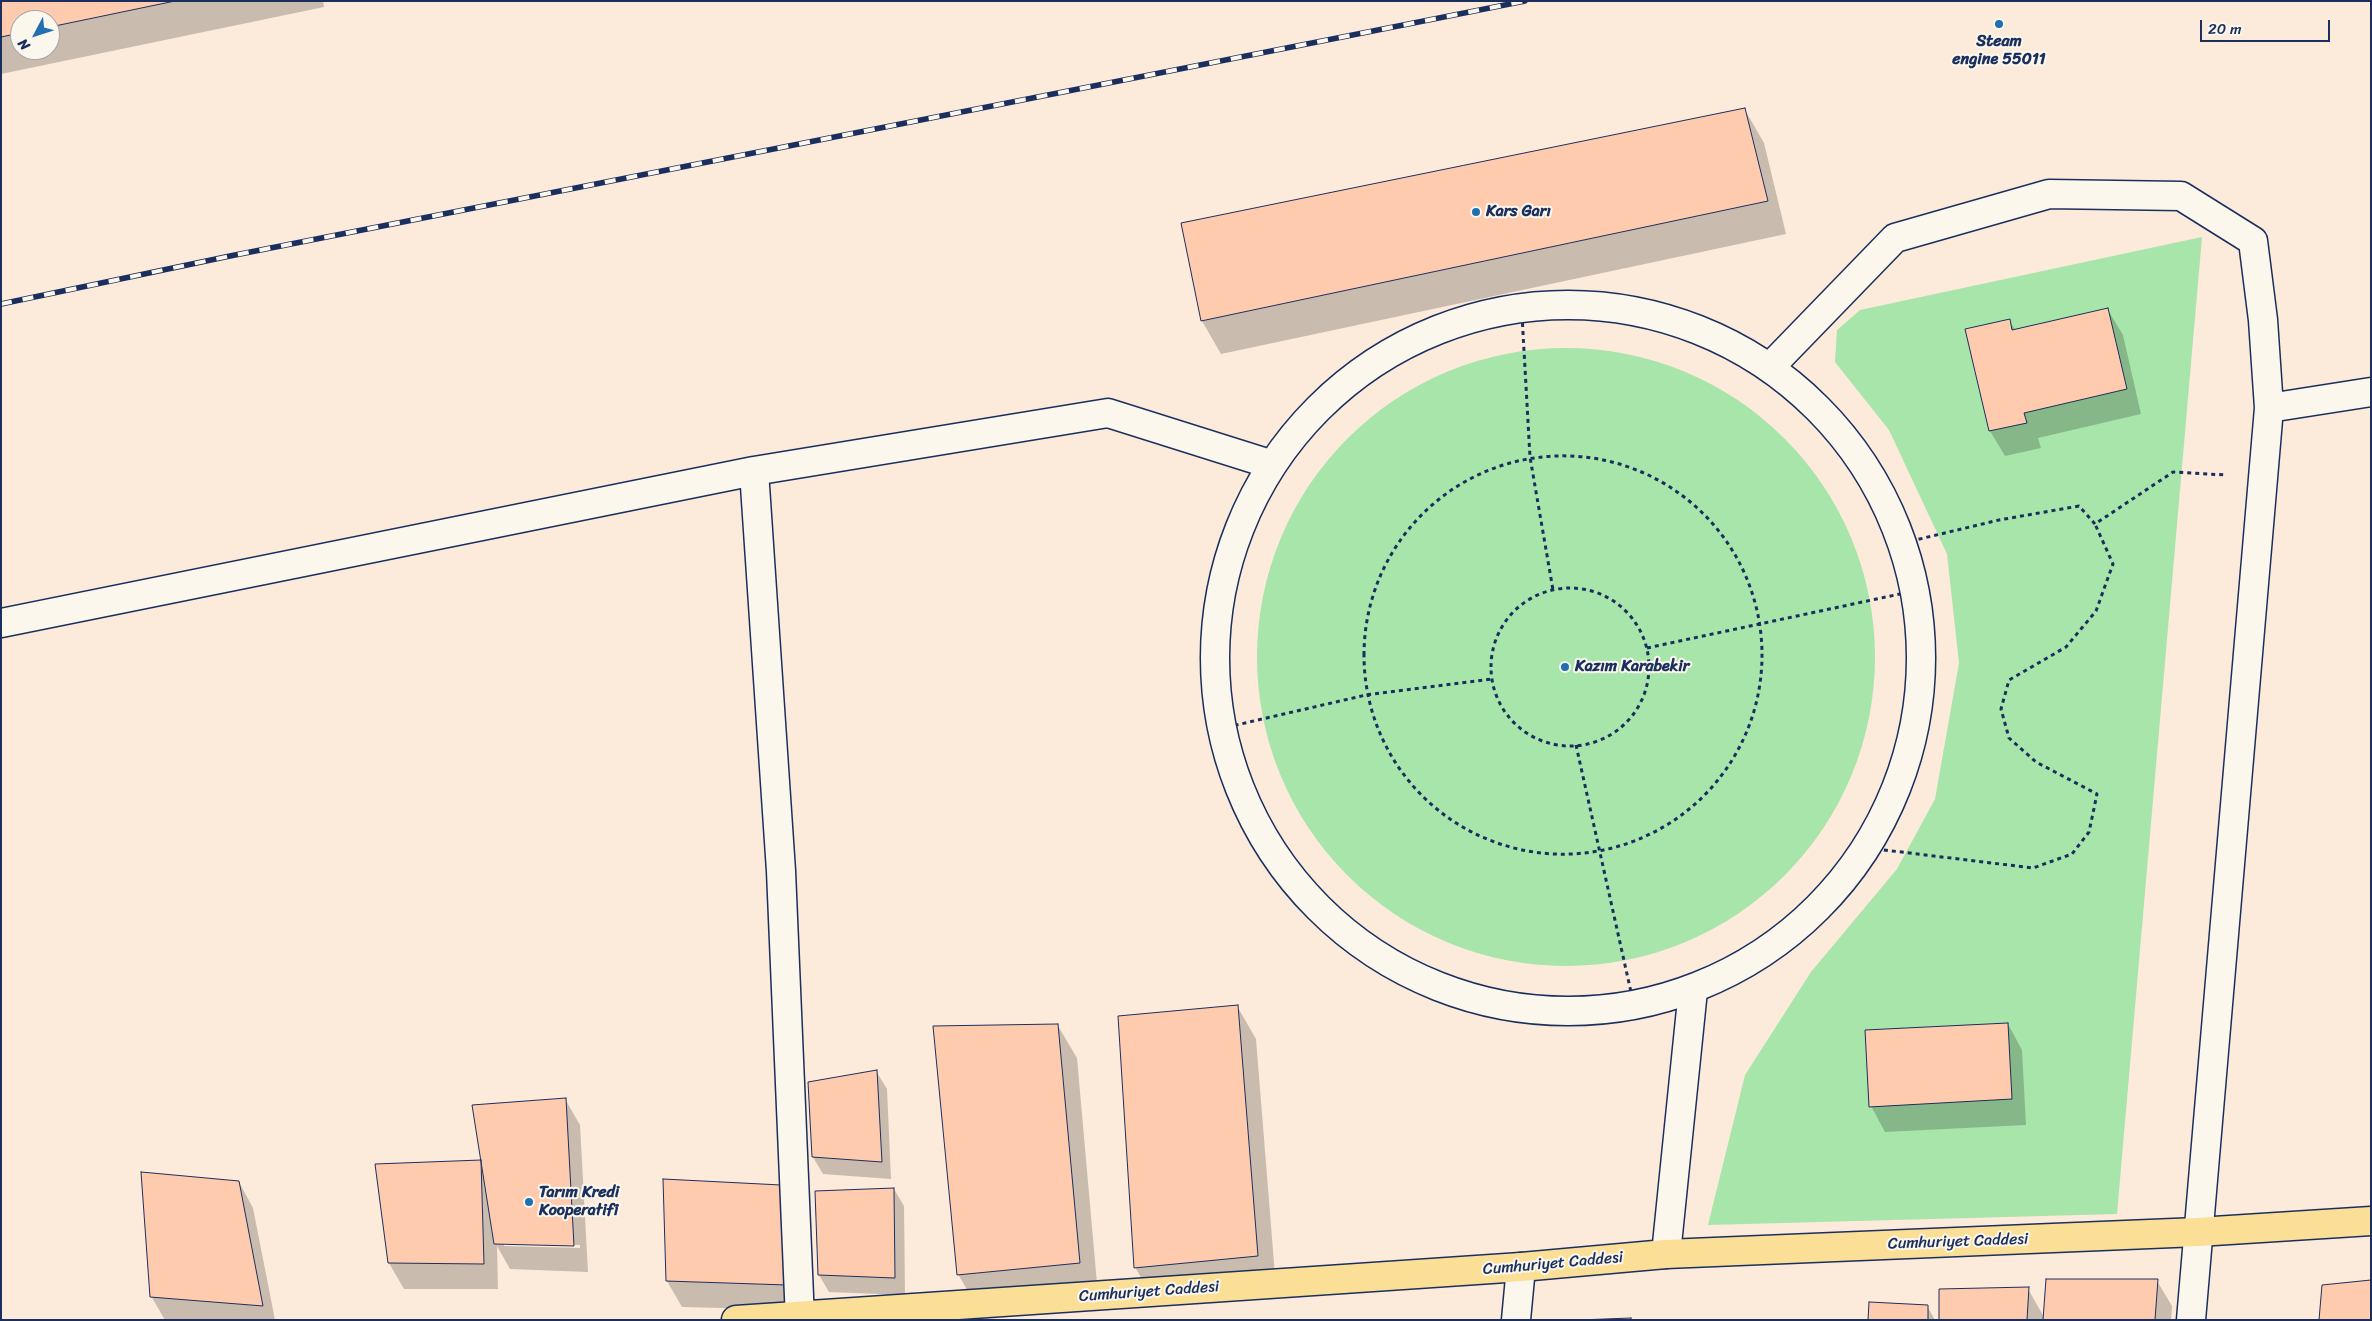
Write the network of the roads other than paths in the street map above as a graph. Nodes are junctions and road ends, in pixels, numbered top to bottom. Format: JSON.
{"nodes":[{"id":1,"x":1771,"y":366,"type":"junction"},
{"id":2,"x":2371,"y":392,"type":"edge"},
{"id":3,"x":2269,"y":408,"type":"junction"},
{"id":4,"x":1270,"y":464,"type":"junction"},
{"id":5,"x":754,"y":470,"type":"junction"},
{"id":6,"x":1,"y":623,"type":"edge"},
{"id":7,"x":1693,"y":990,"type":"junction"},
{"id":8,"x":2371,"y":1221,"type":"edge"},
{"id":9,"x":2198,"y":1232,"type":"junction"},
{"id":10,"x":1666,"y":1254,"type":"junction"},
{"id":11,"x":1521,"y":1267,"type":"junction"},
{"id":12,"x":800,"y":1318,"type":"edge"},
{"id":13,"x":736,"y":1320,"type":"edge"},
{"id":14,"x":1516,"y":1320,"type":"edge"},
{"id":15,"x":2191,"y":1320,"type":"edge"}],
"edges":[{"from":1,"to":3,"type":"street"},
{"from":1,"to":4,"type":"street"},
{"from":1,"to":7,"type":"street"},
{"from":2,"to":3,"type":"street"},
{"from":3,"to":9,"type":"street"},
{"from":4,"to":5,"type":"street"},
{"from":4,"to":7,"type":"street"},
{"from":5,"to":6,"type":"street"},
{"from":5,"to":12,"type":"street"},
{"from":7,"to":10,"type":"street"},
{"from":8,"to":9,"type":"main road","name":"Cumhuriyet Caddesi"},
{"from":9,"to":10,"type":"main road","name":"Cumhuriyet Caddesi"},
{"from":9,"to":15,"type":"street"},
{"from":10,"to":11,"type":"main road","name":"Cumhuriyet Caddesi"},
{"from":11,"to":12,"type":"main road","name":"Cumhuriyet Caddesi"},
{"from":11,"to":14,"type":"street"},
{"from":12,"to":13,"type":"main road","name":"Cumhuriyet Caddesi"}]}
